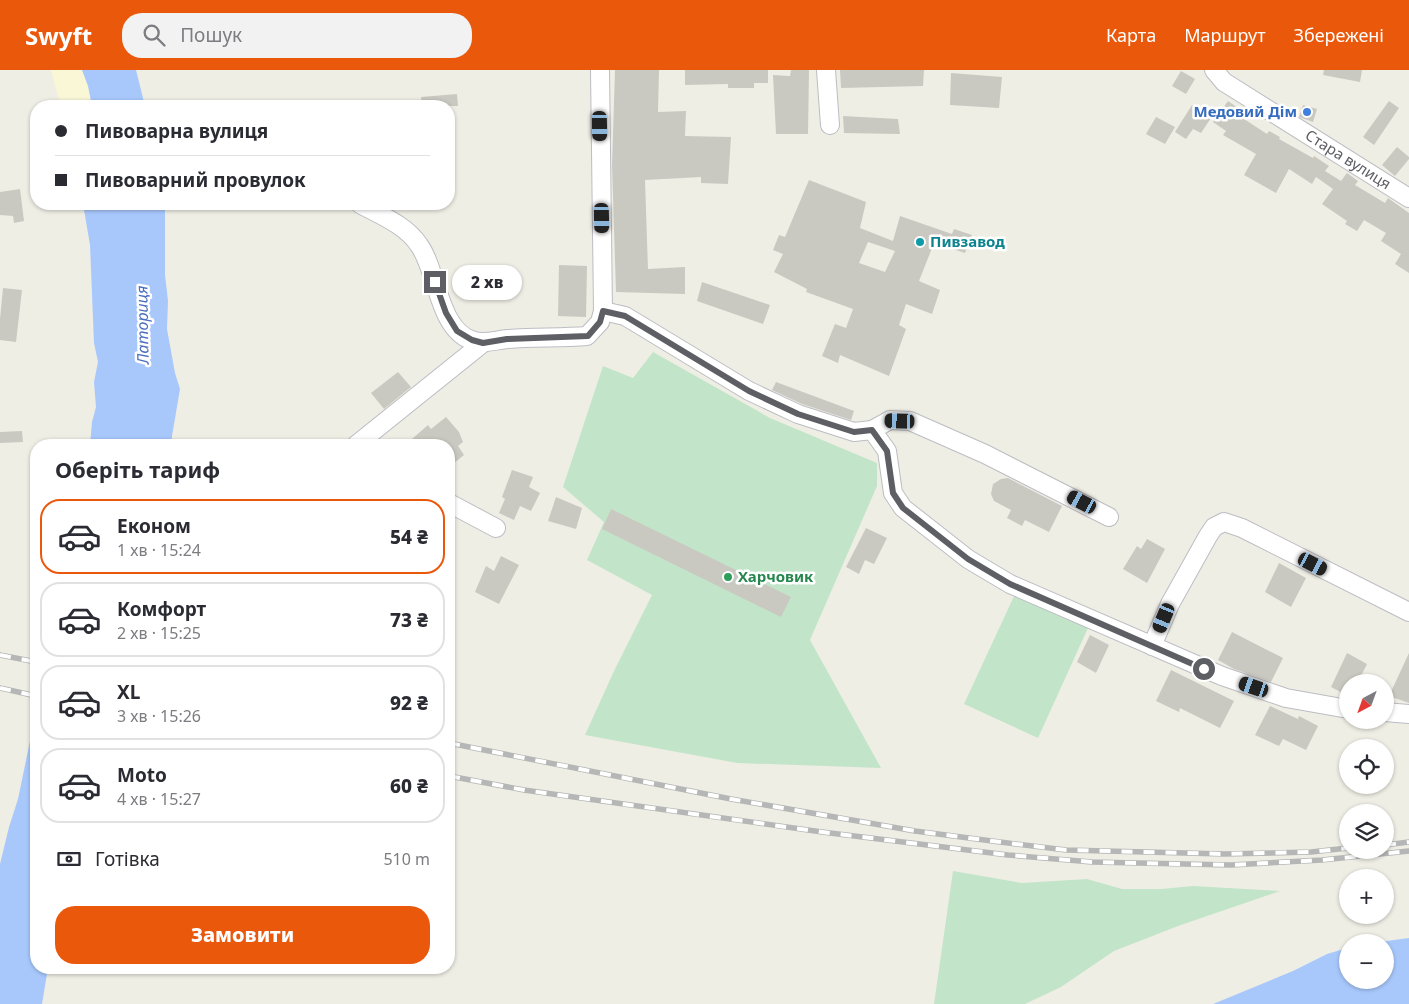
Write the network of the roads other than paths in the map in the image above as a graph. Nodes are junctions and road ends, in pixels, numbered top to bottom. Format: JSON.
{"nodes":[{"id":1,"x":600,"y":70,"type":"edge"},
{"id":2,"x":826,"y":70,"type":"edge"},
{"id":3,"x":1214,"y":70,"type":"edge"},
{"id":4,"x":830,"y":125,"type":"dead end"},
{"id":5,"x":1409,"y":198,"type":"edge"},
{"id":6,"x":371,"y":210,"type":"edge"},
{"id":7,"x":603,"y":311,"type":"junction"},
{"id":8,"x":483,"y":343,"type":"junction"},
{"id":9,"x":872,"y":430,"type":"junction"},
{"id":10,"x":365,"y":439,"type":"edge"},
{"id":11,"x":455,"y":506,"type":"edge"},
{"id":12,"x":1109,"y":517,"type":"dead end"},
{"id":13,"x":496,"y":528,"type":"dead end"},
{"id":14,"x":1409,"y":612,"type":"edge"},
{"id":15,"x":1152,"y":646,"type":"junction"},
{"id":16,"x":1339,"y":707,"type":"edge"},
{"id":17,"x":1394,"y":713,"type":"edge"},
{"id":18,"x":1409,"y":714,"type":"edge"}],
"edges":[{"from":1,"to":7,"type":"street"},
{"from":2,"to":4,"type":"street"},
{"from":3,"to":5,"type":"street","name":"Стара вулиця"},
{"from":6,"to":8,"type":"street"},
{"from":7,"to":8,"type":"street"},
{"from":7,"to":9,"type":"street"},
{"from":8,"to":10,"type":"street"},
{"from":9,"to":12,"type":"street"},
{"from":9,"to":15,"type":"street"},
{"from":11,"to":13,"type":"street"},
{"from":14,"to":15,"type":"street"},
{"from":15,"to":16,"type":"street"},
{"from":17,"to":18,"type":"street"}]}
